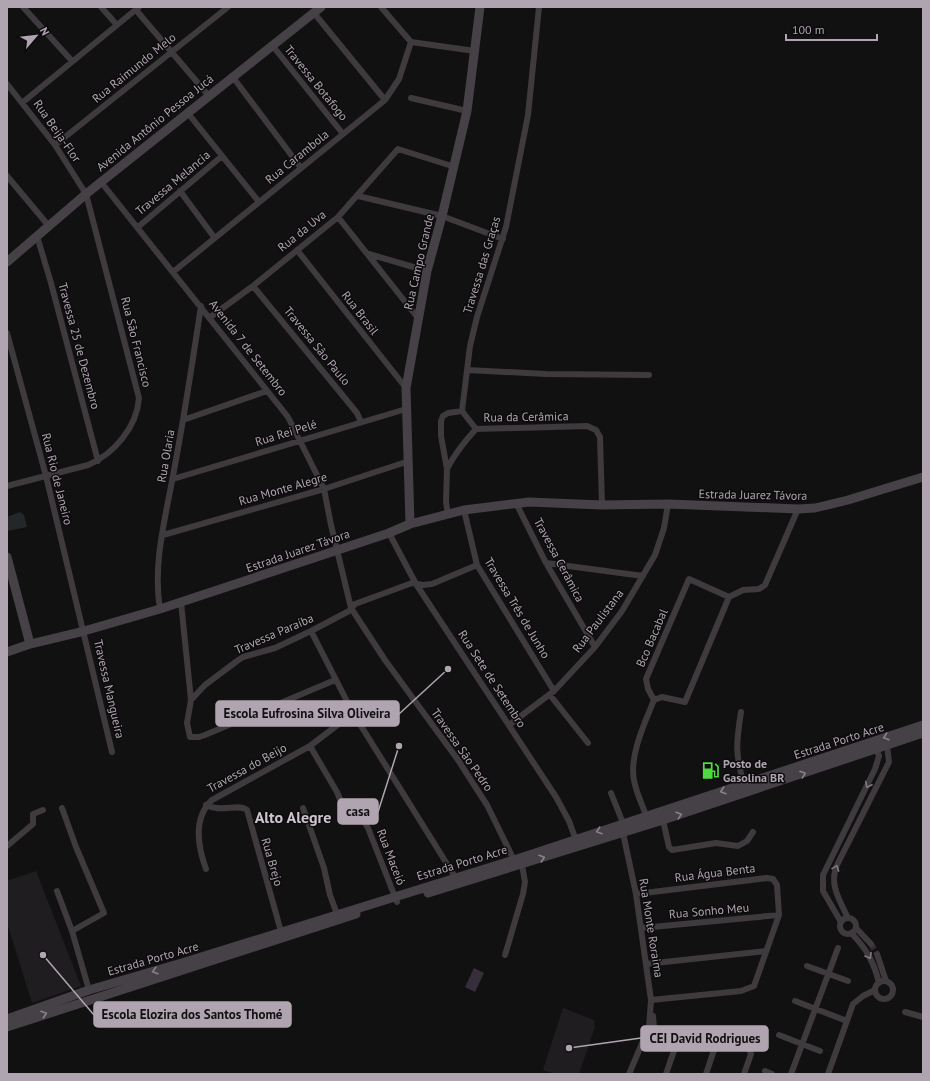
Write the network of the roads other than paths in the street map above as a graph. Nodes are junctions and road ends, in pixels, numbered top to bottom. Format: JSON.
{"nodes":[{"id":1,"x":24,"y":7,"type":"edge"},
{"id":2,"x":101,"y":7,"type":"edge"},
{"id":3,"x":228,"y":7,"type":"edge"},
{"id":4,"x":381,"y":7,"type":"edge"},
{"id":5,"x":480,"y":7,"type":"edge"},
{"id":6,"x":539,"y":7,"type":"edge"},
{"id":7,"x":138,"y":8,"type":"edge"},
{"id":8,"x":318,"y":10,"type":"edge"},
{"id":9,"x":117,"y":25,"type":"junction"},
{"id":10,"x":411,"y":42,"type":"junction"},
{"id":11,"x":272,"y":45,"type":"junction"},
{"id":12,"x":475,"y":50,"type":"junction"},
{"id":13,"x":172,"y":51,"type":"junction"},
{"id":14,"x":72,"y":62,"type":"junction"},
{"id":15,"x":232,"y":76,"type":"junction"},
{"id":16,"x":7,"y":84,"type":"edge"},
{"id":17,"x":208,"y":95,"type":"junction"},
{"id":18,"x":411,"y":98,"type":"dead end"},
{"id":19,"x":385,"y":100,"type":"junction"},
{"id":20,"x":23,"y":102,"type":"junction"},
{"id":21,"x":467,"y":111,"type":"junction"},
{"id":22,"x":187,"y":112,"type":"junction"},
{"id":23,"x":343,"y":134,"type":"junction"},
{"id":24,"x":55,"y":145,"type":"junction"},
{"id":25,"x":222,"y":156,"type":"junction"},
{"id":26,"x":455,"y":167,"type":"junction"},
{"id":27,"x":301,"y":168,"type":"junction"},
{"id":28,"x":7,"y":176,"type":"edge"},
{"id":29,"x":101,"y":182,"type":"junction"},
{"id":30,"x":180,"y":191,"type":"junction"},
{"id":31,"x":86,"y":194,"type":"junction"},
{"id":32,"x":358,"y":196,"type":"junction"},
{"id":33,"x":259,"y":202,"type":"junction"},
{"id":34,"x":442,"y":216,"type":"junction"},
{"id":35,"x":338,"y":217,"type":"junction"},
{"id":36,"x":48,"y":225,"type":"junction"},
{"id":37,"x":138,"y":227,"type":"junction"},
{"id":38,"x":37,"y":236,"type":"junction"},
{"id":39,"x":214,"y":237,"type":"junction"},
{"id":40,"x":503,"y":239,"type":"junction"},
{"id":41,"x":297,"y":250,"type":"junction"},
{"id":42,"x":369,"y":254,"type":"junction"},
{"id":43,"x":7,"y":262,"type":"edge"},
{"id":44,"x":427,"y":271,"type":"junction"},
{"id":45,"x":173,"y":272,"type":"junction"},
{"id":46,"x":253,"y":286,"type":"junction"},
{"id":47,"x":201,"y":306,"type":"junction"},
{"id":48,"x":209,"y":318,"type":"junction"},
{"id":49,"x":418,"y":318,"type":"junction"},
{"id":50,"x":7,"y":333,"type":"edge"},
{"id":51,"x":467,"y":370,"type":"junction"},
{"id":52,"x":649,"y":375,"type":"dead end"},
{"id":53,"x":406,"y":388,"type":"junction"},
{"id":54,"x":267,"y":391,"type":"junction"},
{"id":55,"x":406,"y":409,"type":"junction"},
{"id":56,"x":462,"y":411,"type":"junction"},
{"id":57,"x":183,"y":420,"type":"junction"},
{"id":58,"x":361,"y":422,"type":"junction"},
{"id":59,"x":476,"y":429,"type":"junction"},
{"id":60,"x":299,"y":440,"type":"junction"},
{"id":61,"x":98,"y":461,"type":"junction"},
{"id":62,"x":409,"y":461,"type":"junction"},
{"id":63,"x":448,"y":469,"type":"junction"},
{"id":64,"x":46,"y":476,"type":"junction"},
{"id":65,"x":923,"y":477,"type":"edge"},
{"id":66,"x":173,"y":479,"type":"junction"},
{"id":67,"x":7,"y":486,"type":"edge"},
{"id":68,"x":324,"y":489,"type":"junction"},
{"id":69,"x":516,"y":503,"type":"junction"},
{"id":70,"x":668,"y":504,"type":"junction"},
{"id":71,"x":602,"y":505,"type":"junction"},
{"id":72,"x":798,"y":509,"type":"junction"},
{"id":73,"x":464,"y":510,"type":"junction"},
{"id":74,"x":448,"y":514,"type":"junction"},
{"id":75,"x":410,"y":524,"type":"junction"},
{"id":76,"x":389,"y":533,"type":"junction"},
{"id":77,"x":163,"y":535,"type":"junction"},
{"id":78,"x":337,"y":550,"type":"junction"},
{"id":79,"x":7,"y":557,"type":"edge"},
{"id":80,"x":546,"y":563,"type":"junction"},
{"id":81,"x":477,"y":564,"type":"junction"},
{"id":82,"x":642,"y":576,"type":"junction"},
{"id":83,"x":416,"y":584,"type":"junction"},
{"id":84,"x":729,"y":597,"type":"junction"},
{"id":85,"x":181,"y":602,"type":"junction"},
{"id":86,"x":351,"y":608,"type":"junction"},
{"id":87,"x":160,"y":609,"type":"junction"},
{"id":88,"x":84,"y":631,"type":"junction"},
{"id":89,"x":311,"y":631,"type":"junction"},
{"id":90,"x":30,"y":644,"type":"junction"},
{"id":91,"x":595,"y":647,"type":"junction"},
{"id":92,"x":7,"y":652,"type":"edge"},
{"id":93,"x":335,"y":680,"type":"junction"},
{"id":94,"x":552,"y":693,"type":"junction"},
{"id":95,"x":191,"y":700,"type":"junction"},
{"id":96,"x":654,"y":700,"type":"junction"},
{"id":97,"x":741,"y":712,"type":"dead end"},
{"id":98,"x":353,"y":713,"type":"junction"},
{"id":99,"x":509,"y":725,"type":"junction"},
{"id":100,"x":923,"y":725,"type":"edge"},
{"id":101,"x":923,"y":733,"type":"edge"},
{"id":102,"x":588,"y":743,"type":"dead end"},
{"id":103,"x":887,"y":745,"type":"junction"},
{"id":104,"x":310,"y":746,"type":"junction"},
{"id":105,"x":876,"y":749,"type":"junction"},
{"id":106,"x":112,"y":752,"type":"dead end"},
{"id":107,"x":744,"y":785,"type":"junction"},
{"id":108,"x":611,"y":793,"type":"dead end"},
{"id":109,"x":206,"y":805,"type":"junction"},
{"id":110,"x":62,"y":808,"type":"dead end"},
{"id":111,"x":303,"y":808,"type":"dead end"},
{"id":112,"x":43,"y":810,"type":"dead end"},
{"id":113,"x":648,"y":820,"type":"junction"},
{"id":114,"x":663,"y":820,"type":"junction"},
{"id":115,"x":623,"y":828,"type":"junction"},
{"id":116,"x":753,"y":832,"type":"dead end"},
{"id":117,"x":577,"y":843,"type":"junction"},
{"id":118,"x":7,"y":846,"type":"edge"},
{"id":119,"x":514,"y":860,"type":"junction"},
{"id":120,"x":522,"y":865,"type":"junction"},
{"id":121,"x":206,"y":869,"type":"dead end"},
{"id":122,"x":457,"y":881,"type":"junction"},
{"id":123,"x":834,"y":886,"type":"junction"},
{"id":124,"x":57,"y":890,"type":"dead end"},
{"id":125,"x":823,"y":892,"type":"junction"},
{"id":126,"x":636,"y":894,"type":"junction"},
{"id":127,"x":396,"y":899,"type":"junction"},
{"id":128,"x":840,"y":900,"type":"junction"},
{"id":129,"x":830,"y":905,"type":"junction"},
{"id":130,"x":337,"y":914,"type":"junction"},
{"id":131,"x":779,"y":915,"type":"junction"},
{"id":132,"x":848,"y":918,"type":"junction"},
{"id":133,"x":841,"y":922,"type":"junction"},
{"id":134,"x":641,"y":928,"type":"junction"},
{"id":135,"x":856,"y":928,"type":"junction"},
{"id":136,"x":72,"y":931,"type":"junction"},
{"id":137,"x":851,"y":933,"type":"junction"},
{"id":138,"x":282,"y":935,"type":"junction"},
{"id":139,"x":871,"y":944,"type":"tunnel mouth"},
{"id":140,"x":838,"y":948,"type":"dead end"},
{"id":141,"x":766,"y":951,"type":"junction"},
{"id":142,"x":877,"y":954,"type":"tunnel mouth"},
{"id":143,"x":505,"y":955,"type":"dead end"},
{"id":144,"x":646,"y":964,"type":"junction"},
{"id":145,"x":808,"y":966,"type":"dead end"},
{"id":146,"x":828,"y":974,"type":"junction"},
{"id":147,"x":848,"y":981,"type":"dead end"},
{"id":148,"x":886,"y":981,"type":"junction"},
{"id":149,"x":879,"y":983,"type":"junction"},
{"id":150,"x":89,"y":990,"type":"junction"},
{"id":151,"x":876,"y":992,"type":"junction"},
{"id":152,"x":795,"y":1002,"type":"dead end"},
{"id":153,"x":651,"y":1003,"type":"junction"},
{"id":154,"x":815,"y":1009,"type":"junction"},
{"id":155,"x":905,"y":1012,"type":"dead end"},
{"id":156,"x":923,"y":1017,"type":"edge"},
{"id":157,"x":7,"y":1019,"type":"edge"},
{"id":158,"x":846,"y":1021,"type":"junction"},
{"id":159,"x":7,"y":1027,"type":"edge"},
{"id":160,"x":652,"y":1034,"type":"junction"},
{"id":161,"x":779,"y":1035,"type":"dead end"},
{"id":162,"x":718,"y":1038,"type":"junction"},
{"id":163,"x":802,"y":1044,"type":"junction"},
{"id":164,"x":676,"y":1045,"type":"junction"},
{"id":165,"x":820,"y":1051,"type":"dead end"},
{"id":166,"x":765,"y":1071,"type":"dead end"},
{"id":167,"x":629,"y":1074,"type":"edge"},
{"id":168,"x":666,"y":1074,"type":"edge"},
{"id":169,"x":706,"y":1074,"type":"edge"},
{"id":170,"x":744,"y":1074,"type":"edge"},
{"id":171,"x":772,"y":1074,"type":"edge"},
{"id":172,"x":791,"y":1074,"type":"edge"},
{"id":173,"x":828,"y":1074,"type":"edge"}],
"edges":[{"from":1,"to":14,"type":"street"},
{"from":2,"to":9,"type":"street"},
{"from":3,"to":13,"type":"street","name":"Rua Raimundo Melo"},
{"from":4,"to":10,"type":"street"},
{"from":5,"to":12,"type":"street","name":"Rua Campo Grande"},
{"from":6,"to":40,"type":"street","name":"Travessa das Graças"},
{"from":7,"to":9,"type":"street"},
{"from":7,"to":13,"type":"street"},
{"from":8,"to":11,"type":"street","name":"Avenida Antônio Pessoa Jucá"},
{"from":8,"to":19,"type":"street"},
{"from":9,"to":14,"type":"street"},
{"from":10,"to":12,"type":"street"},
{"from":10,"to":19,"type":"street","name":"Rua Carambola"},
{"from":11,"to":15,"type":"street","name":"Avenida Antônio Pessoa Jucá"},
{"from":11,"to":23,"type":"street","name":"Travessa Botafogo"},
{"from":12,"to":21,"type":"street","name":"Rua Campo Grande"},
{"from":13,"to":17,"type":"street"},
{"from":13,"to":24,"type":"street","name":"Rua Raimundo Melo"},
{"from":14,"to":20,"type":"street"},
{"from":15,"to":17,"type":"street","name":"Avenida Antônio Pessoa Jucá"},
{"from":15,"to":27,"type":"street"},
{"from":16,"to":20,"type":"street","name":"Rua Beija-Flor"},
{"from":17,"to":22,"type":"street","name":"Avenida Antônio Pessoa Jucá"},
{"from":18,"to":21,"type":"street"},
{"from":19,"to":23,"type":"street","name":"Rua Carambola"},
{"from":20,"to":24,"type":"street","name":"Rua Beija-Flor"},
{"from":21,"to":26,"type":"street","name":"Rua Campo Grande"},
{"from":22,"to":25,"type":"street"},
{"from":22,"to":29,"type":"street","name":"Avenida Antônio Pessoa Jucá"},
{"from":23,"to":27,"type":"street","name":"Rua Carambola"},
{"from":24,"to":31,"type":"street","name":"Rua Beija-Flor"},
{"from":25,"to":30,"type":"street","name":"Travessa Melancia"},
{"from":25,"to":33,"type":"street"},
{"from":26,"to":32,"type":"street","name":"Rua da Uva"},
{"from":26,"to":34,"type":"street","name":"Rua Campo Grande"},
{"from":27,"to":33,"type":"street","name":"Rua Carambola"},
{"from":28,"to":36,"type":"street"},
{"from":29,"to":31,"type":"street","name":"Avenida Antônio Pessoa Jucá"},
{"from":29,"to":37,"type":"street","name":"Avenida 7 de Setembro"},
{"from":30,"to":37,"type":"street","name":"Travessa Melancia"},
{"from":30,"to":39,"type":"street"},
{"from":31,"to":36,"type":"street","name":"Avenida Antônio Pessoa Jucá"},
{"from":31,"to":61,"type":"street","name":"Rua São Francisco"},
{"from":32,"to":34,"type":"street"},
{"from":32,"to":35,"type":"street","name":"Rua da Uva"},
{"from":33,"to":39,"type":"street","name":"Rua Carambola"},
{"from":34,"to":40,"type":"street"},
{"from":34,"to":44,"type":"street","name":"Rua Campo Grande"},
{"from":35,"to":41,"type":"street","name":"Rua da Uva"},
{"from":35,"to":42,"type":"street"},
{"from":36,"to":38,"type":"street","name":"Avenida Antônio Pessoa Jucá"},
{"from":37,"to":45,"type":"street","name":"Avenida 7 de Setembro"},
{"from":38,"to":43,"type":"street","name":"Avenida Antônio Pessoa Jucá"},
{"from":38,"to":61,"type":"street","name":"Travessa 25 de Dezembro"},
{"from":39,"to":45,"type":"street","name":"Rua Carambola"},
{"from":40,"to":51,"type":"street","name":"Travessa das Graças"},
{"from":41,"to":46,"type":"street","name":"Rua da Uva"},
{"from":41,"to":53,"type":"street","name":"Rua Brasil"},
{"from":42,"to":44,"type":"street"},
{"from":42,"to":49,"type":"street"},
{"from":44,"to":49,"type":"street","name":"Rua Campo Grande"},
{"from":45,"to":47,"type":"street","name":"Avenida 7 de Setembro"},
{"from":46,"to":48,"type":"street","name":"Rua da Uva"},
{"from":46,"to":58,"type":"street","name":"Travessa São Paulo"},
{"from":47,"to":48,"type":"street","name":"Avenida 7 de Setembro"},
{"from":47,"to":57,"type":"street","name":"Rua Olaria"},
{"from":48,"to":54,"type":"street","name":"Avenida 7 de Setembro"},
{"from":49,"to":53,"type":"street","name":"Rua Campo Grande"},
{"from":50,"to":64,"type":"street","name":"Rua Rio de Janeiro"},
{"from":51,"to":52,"type":"street"},
{"from":51,"to":56,"type":"street","name":"Travessa das Graças"},
{"from":53,"to":55,"type":"street","name":"Rua Campo Grande"},
{"from":54,"to":57,"type":"street"},
{"from":54,"to":60,"type":"street","name":"Avenida 7 de Setembro"},
{"from":55,"to":58,"type":"street","name":"Rua Rei Pelé"},
{"from":55,"to":62,"type":"street","name":"Rua Campo Grande"},
{"from":56,"to":59,"type":"street","name":"Rua da Cerâmica"},
{"from":56,"to":63,"type":"street"},
{"from":57,"to":66,"type":"street","name":"Rua Olaria"},
{"from":58,"to":60,"type":"street","name":"Rua Rei Pelé"},
{"from":59,"to":63,"type":"street"},
{"from":59,"to":71,"type":"street","name":"Rua da Cerâmica"},
{"from":60,"to":66,"type":"street","name":"Rua Rei Pelé"},
{"from":60,"to":68,"type":"street","name":"Avenida 7 de Setembro"},
{"from":61,"to":64,"type":"street","name":"Rua São Francisco"},
{"from":62,"to":68,"type":"street","name":"Rua Monte Alegre"},
{"from":62,"to":75,"type":"street","name":"Rua Campo Grande"},
{"from":63,"to":74,"type":"street"},
{"from":64,"to":67,"type":"street","name":"Rua São Francisco"},
{"from":64,"to":88,"type":"street","name":"Rua Rio de Janeiro"},
{"from":65,"to":72,"type":"street","name":"Estrada Juarez Távora"},
{"from":66,"to":77,"type":"street","name":"Rua Olaria"},
{"from":68,"to":77,"type":"street","name":"Rua Monte Alegre"},
{"from":68,"to":78,"type":"street","name":"Avenida 7 de Setembro"},
{"from":69,"to":71,"type":"street","name":"Estrada Juarez Távora"},
{"from":69,"to":73,"type":"street","name":"Estrada Juarez Távora"},
{"from":69,"to":80,"type":"street","name":"Travessa Cerâmica"},
{"from":70,"to":71,"type":"street","name":"Estrada Juarez Távora"},
{"from":70,"to":72,"type":"street","name":"Estrada Juarez Távora"},
{"from":70,"to":82,"type":"street","name":"Rua Paulistana"},
{"from":72,"to":84,"type":"street"},
{"from":73,"to":74,"type":"street","name":"Estrada Juarez Távora"},
{"from":73,"to":81,"type":"street","name":"Travessa Três de Junho"},
{"from":74,"to":75,"type":"street","name":"Estrada Juarez Távora"},
{"from":75,"to":76,"type":"street","name":"Estrada Juarez Távora"},
{"from":76,"to":78,"type":"street","name":"Estrada Juarez Távora"},
{"from":76,"to":83,"type":"street","name":"Rua Sete de Setembro"},
{"from":77,"to":87,"type":"street","name":"Rua Olaria"},
{"from":78,"to":85,"type":"street","name":"Estrada Juarez Távora"},
{"from":78,"to":86,"type":"street","name":"Travessa São Pedro"},
{"from":79,"to":90,"type":"street"},
{"from":80,"to":82,"type":"street"},
{"from":80,"to":91,"type":"street","name":"Travessa Cerâmica"},
{"from":81,"to":83,"type":"street","name":"Travessa Paraíba"},
{"from":81,"to":94,"type":"street","name":"Travessa Três de Junho"},
{"from":82,"to":91,"type":"street","name":"Rua Paulistana"},
{"from":83,"to":86,"type":"street","name":"Travessa Paraíba"},
{"from":83,"to":99,"type":"street","name":"Rua Sete de Setembro"},
{"from":84,"to":96,"type":"street"},
{"from":84,"to":96,"type":"street","name":"Bco Bacabal"},
{"from":85,"to":87,"type":"street","name":"Estrada Juarez Távora"},
{"from":85,"to":95,"type":"street"},
{"from":86,"to":89,"type":"street","name":"Travessa Paraíba"},
{"from":86,"to":119,"type":"street","name":"Travessa São Pedro"},
{"from":87,"to":88,"type":"street","name":"Estrada Juarez Távora"},
{"from":88,"to":90,"type":"street","name":"Estrada Juarez Távora"},
{"from":88,"to":106,"type":"street","name":"Travessa Mangueira"},
{"from":89,"to":93,"type":"street"},
{"from":89,"to":95,"type":"street","name":"Travessa Paraíba"},
{"from":90,"to":92,"type":"street","name":"Estrada Juarez Távora"},
{"from":91,"to":94,"type":"street","name":"Rua Paulistana"},
{"from":93,"to":95,"type":"street"},
{"from":93,"to":98,"type":"street"},
{"from":94,"to":99,"type":"street","name":"Rua Paulistana"},
{"from":94,"to":102,"type":"street","name":"Travessa Três de Junho"},
{"from":96,"to":113,"type":"street"},
{"from":97,"to":107,"type":"street"},
{"from":98,"to":104,"type":"street","name":"Travessa do Beijo"},
{"from":98,"to":122,"type":"street"},
{"from":99,"to":117,"type":"street","name":"Rua Sete de Setembro"},
{"from":100,"to":107,"type":"street","name":"Estrada Porto Acre","one_way":true},
{"from":101,"to":103,"type":"street","name":"Estrada Porto Acre"},
{"from":103,"to":105,"type":"street","name":"Estrada Porto Acre"},
{"from":123,"to":103,"type":"street","one_way":true},
{"from":104,"to":109,"type":"street","name":"Travessa do Beijo"},
{"from":104,"to":127,"type":"street","name":"Rua Maceió"},
{"from":114,"to":105,"type":"street","name":"Estrada Porto Acre","one_way":true},
{"from":105,"to":125,"type":"street","one_way":true},
{"from":107,"to":113,"type":"street","name":"Estrada Porto Acre","one_way":true},
{"from":108,"to":115,"type":"street","name":"Rua Monte Roraima"},
{"from":109,"to":121,"type":"street","name":"Travessa do Beijo"},
{"from":109,"to":138,"type":"street","name":"Rua Brejo"},
{"from":110,"to":136,"type":"street"},
{"from":111,"to":130,"type":"street"},
{"from":112,"to":118,"type":"street"},
{"from":113,"to":114,"type":"street","name":"Estrada Porto Acre"},
{"from":113,"to":115,"type":"street","name":"Estrada Porto Acre"},
{"from":114,"to":116,"type":"street"},
{"from":115,"to":117,"type":"street","name":"Estrada Porto Acre"},
{"from":115,"to":126,"type":"street","name":"Rua Monte Roraima"},
{"from":117,"to":119,"type":"street","name":"Estrada Porto Acre"},
{"from":120,"to":117,"type":"street","name":"Estrada Porto Acre","one_way":true},
{"from":119,"to":122,"type":"street","name":"Estrada Porto Acre"},
{"from":120,"to":122,"type":"street","name":"Estrada Porto Acre"},
{"from":120,"to":143,"type":"street"},
{"from":122,"to":127,"type":"street","name":"Estrada Porto Acre"},
{"from":123,"to":125,"type":"street"},
{"from":123,"to":128,"type":"street"},
{"from":124,"to":136,"type":"street"},
{"from":125,"to":129,"type":"street"},
{"from":126,"to":131,"type":"street","name":"Rua Água Benta"},
{"from":126,"to":134,"type":"street","name":"Rua Monte Roraima"},
{"from":127,"to":130,"type":"street","name":"Estrada Porto Acre"},
{"from":127,"to":138,"type":"street","name":"Estrada Porto Acre"},
{"from":128,"to":129,"type":"street"},
{"from":128,"to":132,"type":"street"},
{"from":129,"to":133,"type":"street"},
{"from":130,"to":138,"type":"street","name":"Estrada Porto Acre"},
{"from":131,"to":134,"type":"street","name":"Rua Sonho Meu"},
{"from":131,"to":141,"type":"street","name":"Rua Água Benta"},
{"from":132,"to":133,"type":"street"},
{"from":132,"to":135,"type":"street"},
{"from":133,"to":137,"type":"street"},
{"from":134,"to":144,"type":"street","name":"Rua Monte Roraima"},
{"from":135,"to":137,"type":"street"},
{"from":135,"to":139,"type":"street"},
{"from":136,"to":150,"type":"street"},
{"from":137,"to":149,"type":"street","one_way":true},
{"from":138,"to":150,"type":"street","name":"Estrada Porto Acre","one_way":true},
{"from":159,"to":138,"type":"street","name":"Estrada Porto Acre","one_way":true},
{"from":140,"to":146,"type":"street"},
{"from":141,"to":144,"type":"street"},
{"from":141,"to":153,"type":"street","name":"Rua Água Benta"},
{"from":142,"to":148,"type":"street"},
{"from":144,"to":153,"type":"street","name":"Rua Monte Roraima"},
{"from":145,"to":146,"type":"street"},
{"from":146,"to":147,"type":"street"},
{"from":146,"to":154,"type":"street"},
{"from":148,"to":149,"type":"street"},
{"from":148,"to":151,"type":"street"},
{"from":149,"to":151,"type":"street"},
{"from":150,"to":157,"type":"street","name":"Estrada Porto Acre"},
{"from":151,"to":158,"type":"street"},
{"from":152,"to":154,"type":"street"},
{"from":153,"to":160,"type":"street","name":"Rua Monte Roraima"},
{"from":154,"to":158,"type":"street"},
{"from":154,"to":163,"type":"street"},
{"from":155,"to":156,"type":"street"},
{"from":158,"to":173,"type":"street"},
{"from":160,"to":164,"type":"street"},
{"from":160,"to":167,"type":"street"},
{"from":161,"to":163,"type":"street"},
{"from":162,"to":164,"type":"street"},
{"from":162,"to":169,"type":"street"},
{"from":162,"to":170,"type":"street"},
{"from":163,"to":165,"type":"street"},
{"from":163,"to":172,"type":"street"},
{"from":164,"to":168,"type":"street"},
{"from":166,"to":171,"type":"street"}]}
